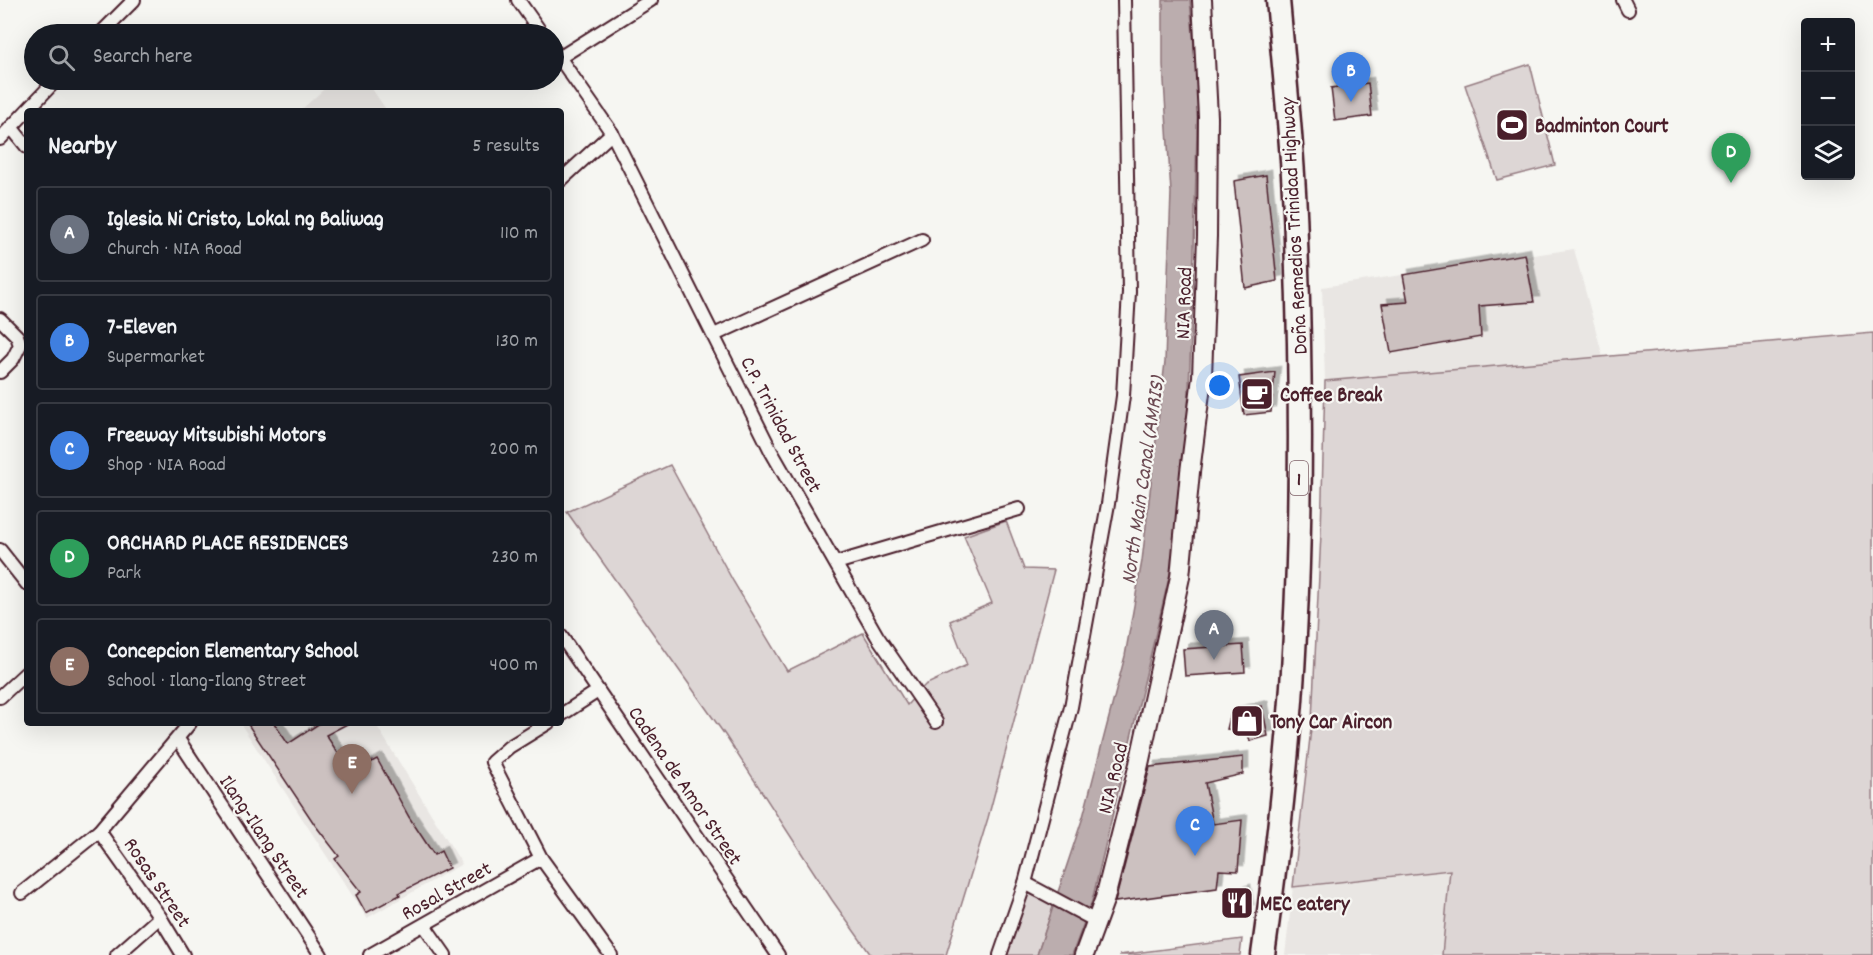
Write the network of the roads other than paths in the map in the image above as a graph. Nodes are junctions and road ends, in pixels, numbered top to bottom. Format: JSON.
{"nodes":[{"id":1,"x":134,"y":0,"type":"edge"},
{"id":2,"x":518,"y":0,"type":"edge"},
{"id":3,"x":651,"y":0,"type":"edge"},
{"id":4,"x":1124,"y":0,"type":"edge"},
{"id":5,"x":1202,"y":0,"type":"edge"},
{"id":6,"x":1278,"y":0,"type":"edge"},
{"id":7,"x":110,"y":24,"type":"edge"},
{"id":8,"x":536,"y":24,"type":"edge"},
{"id":9,"x":564,"y":49,"type":"edge"},
{"id":10,"x":564,"y":65,"type":"edge"},
{"id":11,"x":46,"y":90,"type":"edge"},
{"id":12,"x":29,"y":108,"type":"edge"},
{"id":13,"x":24,"y":113,"type":"edge"},
{"id":14,"x":11,"y":127,"type":"junction"},
{"id":15,"x":612,"y":133,"type":"junction"},
{"id":16,"x":0,"y":139,"type":"edge"},
{"id":17,"x":24,"y":143,"type":"edge"},
{"id":18,"x":564,"y":177,"type":"edge"},
{"id":19,"x":922,"y":240,"type":"dead end"},
{"id":20,"x":0,"y":319,"type":"edge"},
{"id":21,"x":714,"y":335,"type":"junction"},
{"id":22,"x":0,"y":372,"type":"edge"},
{"id":23,"x":1019,"y":509,"type":"dead end"},
{"id":24,"x":0,"y":550,"type":"edge"},
{"id":25,"x":836,"y":563,"type":"junction"},
{"id":26,"x":24,"y":580,"type":"edge"},
{"id":27,"x":564,"y":640,"type":"edge"},
{"id":28,"x":24,"y":675,"type":"edge"},
{"id":29,"x":598,"y":691,"type":"junction"},
{"id":30,"x":0,"y":697,"type":"edge"},
{"id":31,"x":564,"y":713,"type":"edge"},
{"id":32,"x":936,"y":722,"type":"dead end"},
{"id":33,"x":188,"y":726,"type":"edge"},
{"id":34,"x":543,"y":726,"type":"edge"},
{"id":35,"x":178,"y":739,"type":"junction"},
{"id":36,"x":99,"y":831,"type":"junction"},
{"id":37,"x":541,"y":858,"type":"junction"},
{"id":38,"x":1025,"y":884,"type":"junction"},
{"id":39,"x":22,"y":892,"type":"dead end"},
{"id":40,"x":160,"y":917,"type":"junction"},
{"id":41,"x":1091,"y":919,"type":"junction"},
{"id":42,"x":424,"y":925,"type":"junction"},
{"id":43,"x":117,"y":955,"type":"edge"},
{"id":44,"x":183,"y":955,"type":"edge"},
{"id":45,"x":321,"y":955,"type":"edge"},
{"id":46,"x":370,"y":955,"type":"edge"},
{"id":47,"x":445,"y":955,"type":"edge"},
{"id":48,"x":611,"y":955,"type":"edge"},
{"id":49,"x":778,"y":955,"type":"edge"},
{"id":50,"x":1000,"y":955,"type":"edge"},
{"id":51,"x":1084,"y":955,"type":"edge"},
{"id":52,"x":1263,"y":955,"type":"edge"}],
"edges":[{"from":1,"to":7,"type":"street"},
{"from":2,"to":8,"type":"street"},
{"from":3,"to":9,"type":"street"},
{"from":4,"to":38,"type":"street"},
{"from":5,"to":41,"type":"street","name":"NIA Road"},
{"from":6,"to":52,"type":"highway","name":"Doña Remedios Trinidad Highway","number":"1"},
{"from":10,"to":15,"type":"street","name":"C.P. Trinidad Street"},
{"from":11,"to":12,"type":"street"},
{"from":13,"to":14,"type":"street"},
{"from":14,"to":16,"type":"street"},
{"from":14,"to":17,"type":"street"},
{"from":15,"to":18,"type":"street"},
{"from":15,"to":21,"type":"street","name":"C.P. Trinidad Street"},
{"from":19,"to":21,"type":"street"},
{"from":20,"to":22,"type":"street"},
{"from":21,"to":25,"type":"street","name":"C.P. Trinidad Street"},
{"from":23,"to":25,"type":"street"},
{"from":24,"to":26,"type":"street"},
{"from":25,"to":32,"type":"street","name":"C.P. Trinidad Street"},
{"from":27,"to":29,"type":"street","name":"Cadena de Amor Street"},
{"from":28,"to":30,"type":"street"},
{"from":29,"to":31,"type":"street"},
{"from":29,"to":49,"type":"street","name":"Cadena de Amor Street"},
{"from":33,"to":35,"type":"street","name":"Rosas Street"},
{"from":34,"to":37,"type":"street"},
{"from":35,"to":36,"type":"street","name":"Rosas Street"},
{"from":35,"to":45,"type":"street","name":"Ilang-Ilang Street"},
{"from":36,"to":39,"type":"street","name":"Rosas Street"},
{"from":36,"to":40,"type":"street","name":"Rosas Street"},
{"from":37,"to":42,"type":"street","name":"Rosal Street"},
{"from":37,"to":48,"type":"street"},
{"from":38,"to":41,"type":"street"},
{"from":38,"to":50,"type":"street"},
{"from":40,"to":43,"type":"street"},
{"from":40,"to":44,"type":"street","name":"Rosas Street"},
{"from":41,"to":51,"type":"street","name":"NIA Road"},
{"from":42,"to":46,"type":"street","name":"Rosal Street"},
{"from":42,"to":47,"type":"street"}]}
